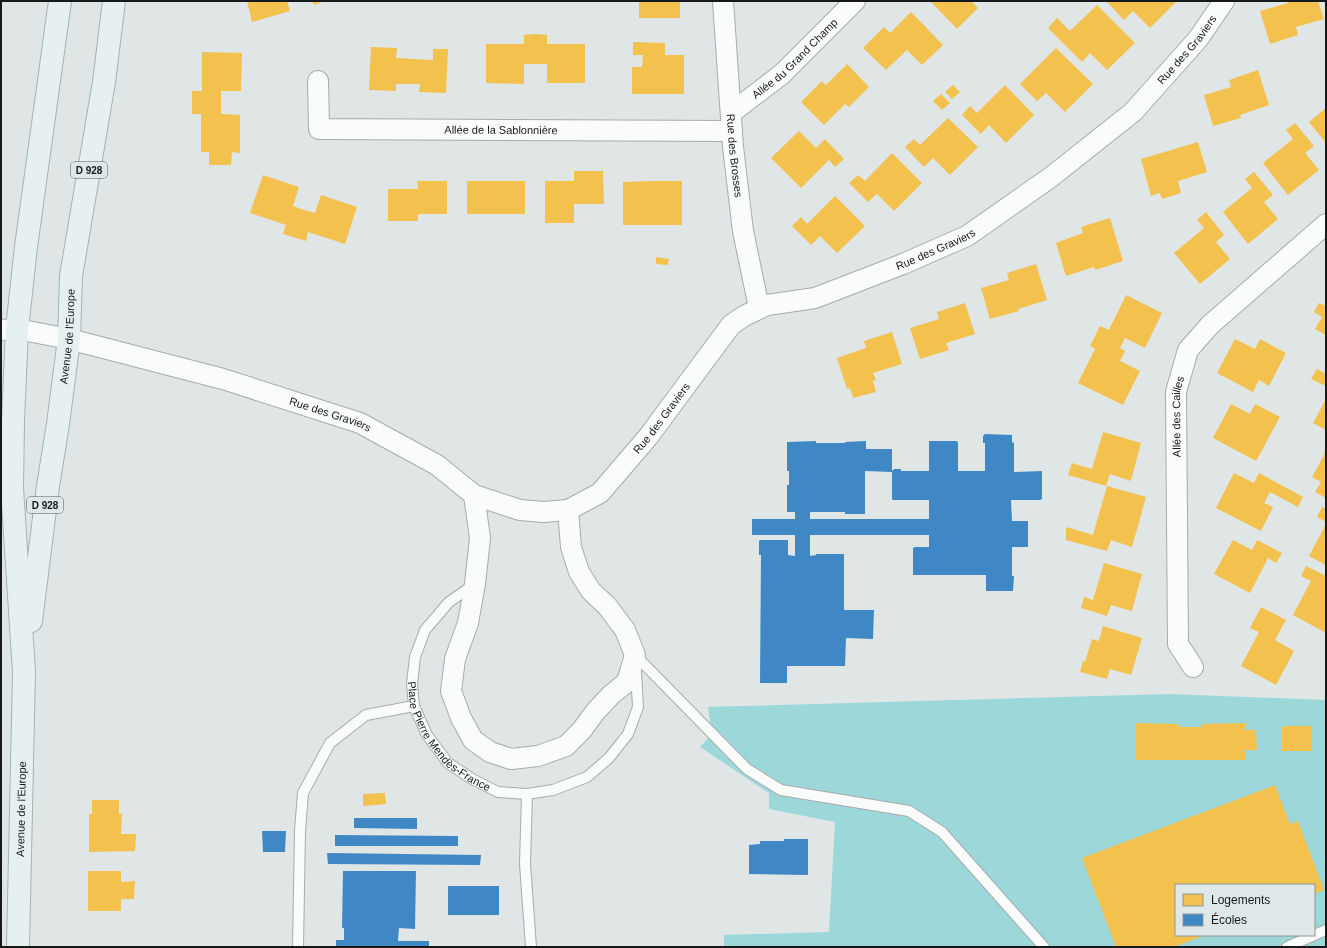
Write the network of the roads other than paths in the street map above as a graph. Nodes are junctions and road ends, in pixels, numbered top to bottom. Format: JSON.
{"nodes":[{"id":1,"x":60,"y":1,"type":"edge"},
{"id":2,"x":114,"y":1,"type":"edge"},
{"id":3,"x":723,"y":1,"type":"edge"},
{"id":4,"x":855,"y":1,"type":"edge"},
{"id":5,"x":1224,"y":1,"type":"edge"},
{"id":6,"x":318,"y":80,"type":"dead end"},
{"id":7,"x":731,"y":122,"type":"junction"},
{"id":8,"x":1326,"y":224,"type":"edge"},
{"id":9,"x":759,"y":308,"type":"junction"},
{"id":10,"x":9,"y":330,"type":"edge"},
{"id":11,"x":69,"y":339,"type":"junction"},
{"id":12,"x":474,"y":495,"type":"junction"},
{"id":13,"x":568,"y":510,"type":"junction"},
{"id":14,"x":475,"y":584,"type":"junction"},
{"id":15,"x":635,"y":655,"type":"junction"},
{"id":16,"x":1193,"y":667,"type":"dead end"},
{"id":17,"x":24,"y":672,"type":"junction"},
{"id":18,"x":414,"y":706,"type":"junction"},
{"id":19,"x":527,"y":794,"type":"junction"},
{"id":20,"x":1326,"y":930,"type":"edge"},
{"id":21,"x":1315,"y":935,"type":"edge"},
{"id":22,"x":1312,"y":936,"type":"edge"},
{"id":23,"x":18,"y":947,"type":"edge"},
{"id":24,"x":298,"y":947,"type":"edge"},
{"id":25,"x":531,"y":947,"type":"edge"},
{"id":26,"x":1044,"y":947,"type":"edge"},
{"id":27,"x":1287,"y":947,"type":"edge"}],
"edges":[{"from":1,"to":10,"type":"main road","name":"Avenue de l'Europe","number":"D 928"},
{"from":2,"to":11,"type":"main road","name":"Avenue de l'Europe","number":"D 928"},
{"from":3,"to":7,"type":"street","name":"Rue des Brosses"},
{"from":4,"to":7,"type":"street","name":"Allée du Grand Champ"},
{"from":5,"to":9,"type":"street","name":"Rue des Graviers"},
{"from":6,"to":7,"type":"street","name":"Allée de la Sablonnière"},
{"from":7,"to":9,"type":"street","name":"Rue des Brosses"},
{"from":8,"to":16,"type":"street","name":"Allée des Cailles"},
{"from":9,"to":13,"type":"street","name":"Rue des Graviers"},
{"from":10,"to":11,"type":"street","name":"Rue des Graviers"},
{"from":10,"to":17,"type":"main road","name":"Avenue de l'Europe","number":"D 928"},
{"from":11,"to":12,"type":"street","name":"Rue des Graviers"},
{"from":11,"to":17,"type":"main road","name":"Avenue de l'Europe","number":"D 928"},
{"from":12,"to":13,"type":"street","name":"Rue des Graviers"},
{"from":12,"to":14,"type":"street","name":"Place Pierre Mendès-France"},
{"from":13,"to":15,"type":"street","name":"Place Pierre Mendès-France"},
{"from":14,"to":15,"type":"street","name":"Place Pierre Mendès-France"},
{"from":14,"to":18,"type":"lane","name":"Place Pierre Mendès-France"},
{"from":15,"to":19,"type":"lane","name":"Place Pierre Mendès-France"},
{"from":15,"to":26,"type":"lane"},
{"from":17,"to":23,"type":"main road","name":"Avenue de l'Europe","number":"D 928"},
{"from":18,"to":19,"type":"lane","name":"Place Pierre Mendès-France"},
{"from":18,"to":24,"type":"lane"},
{"from":19,"to":25,"type":"lane"},
{"from":20,"to":21,"type":"lane"},
{"from":22,"to":27,"type":"lane"}]}
